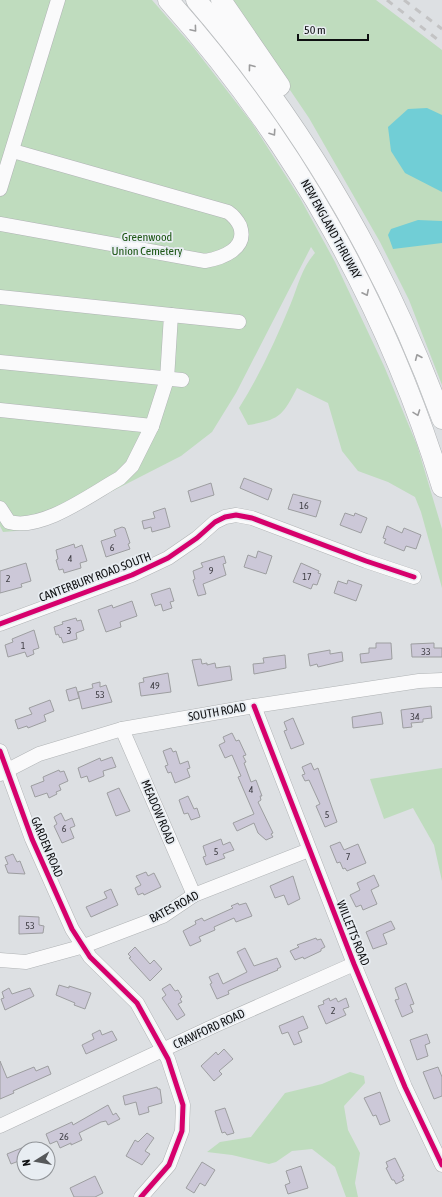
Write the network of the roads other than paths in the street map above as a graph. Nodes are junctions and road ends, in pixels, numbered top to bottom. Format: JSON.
{"nodes":[{"id":1,"x":58,"y":0,"type":"edge"},
{"id":2,"x":168,"y":0,"type":"edge"},
{"id":3,"x":196,"y":0,"type":"edge"},
{"id":4,"x":221,"y":0,"type":"edge"},
{"id":5,"x":13,"y":151,"type":"junction"},
{"id":6,"x":0,"y":190,"type":"edge"},
{"id":7,"x":0,"y":224,"type":"edge"},
{"id":8,"x":363,"y":241,"type":"junction"},
{"id":9,"x":0,"y":297,"type":"edge"},
{"id":10,"x":171,"y":315,"type":"junction"},
{"id":11,"x":239,"y":322,"type":"dead end"},
{"id":12,"x":0,"y":362,"type":"edge"},
{"id":13,"x":167,"y":379,"type":"junction"},
{"id":14,"x":182,"y":380,"type":"dead end"},
{"id":15,"x":0,"y":410,"type":"edge"},
{"id":16,"x":442,"y":419,"type":"edge"},
{"id":17,"x":152,"y":426,"type":"junction"},
{"id":18,"x":442,"y":487,"type":"edge"},
{"id":19,"x":0,"y":508,"type":"edge"},
{"id":20,"x":414,"y":577,"type":"dead end"},
{"id":21,"x":0,"y":624,"type":"edge"},
{"id":22,"x":442,"y":680,"type":"edge"},
{"id":23,"x":254,"y":706,"type":"junction"},
{"id":24,"x":122,"y":729,"type":"junction"},
{"id":25,"x":0,"y":751,"type":"edge"},
{"id":26,"x":3,"y":772,"type":"edge"},
{"id":27,"x":309,"y":850,"type":"junction"},
{"id":28,"x":194,"y":895,"type":"junction"},
{"id":29,"x":84,"y":946,"type":"junction"},
{"id":30,"x":0,"y":960,"type":"edge"},
{"id":31,"x":26,"y":962,"type":"junction"},
{"id":32,"x":354,"y":964,"type":"junction"},
{"id":33,"x":0,"y":969,"type":"edge"},
{"id":34,"x":163,"y":1050,"type":"junction"},
{"id":35,"x":0,"y":1126,"type":"edge"},
{"id":36,"x":442,"y":1165,"type":"edge"},
{"id":37,"x":140,"y":1197,"type":"edge"}],
"edges":[{"from":1,"to":5,"type":"street"},
{"from":2,"to":18,"type":"highway","name":"NEW ENGLAND THRUWAY","one_way":true},
{"from":8,"to":3,"type":"highway","name":"NEW ENGLAND THRUWAY","one_way":true},
{"from":4,"to":8,"type":"highway"},
{"from":5,"to":6,"type":"street"},
{"from":5,"to":7,"type":"street"},
{"from":16,"to":8,"type":"highway","name":"NEW ENGLAND THRUWAY","one_way":true},
{"from":9,"to":10,"type":"street"},
{"from":10,"to":11,"type":"street"},
{"from":10,"to":13,"type":"street"},
{"from":12,"to":13,"type":"street"},
{"from":13,"to":14,"type":"street"},
{"from":13,"to":17,"type":"street"},
{"from":15,"to":17,"type":"street"},
{"from":17,"to":19,"type":"street"},
{"from":20,"to":21,"type":"street","name":"CANTERBURY ROAD SOUTH"},
{"from":22,"to":23,"type":"street","name":"SOUTH ROAD"},
{"from":23,"to":24,"type":"street","name":"SOUTH ROAD"},
{"from":23,"to":27,"type":"street","name":"WILLETTS ROAD"},
{"from":24,"to":26,"type":"street","name":"SOUTH ROAD"},
{"from":24,"to":28,"type":"street","name":"MEADOW ROAD"},
{"from":25,"to":26,"type":"street","name":"GARDEN ROAD"},
{"from":26,"to":29,"type":"street","name":"GARDEN ROAD"},
{"from":27,"to":28,"type":"street","name":"BATES ROAD"},
{"from":27,"to":32,"type":"street","name":"WILLETTS ROAD"},
{"from":28,"to":29,"type":"street","name":"BATES ROAD"},
{"from":29,"to":31,"type":"street","name":"BATES ROAD"},
{"from":29,"to":34,"type":"street","name":"GARDEN ROAD"},
{"from":30,"to":31,"type":"street"},
{"from":31,"to":33,"type":"street"},
{"from":32,"to":34,"type":"street","name":"CRAWFORD ROAD"},
{"from":32,"to":36,"type":"street","name":"WILLETTS ROAD"},
{"from":34,"to":35,"type":"street","name":"CRAWFORD ROAD"},
{"from":34,"to":37,"type":"street","name":"GARDEN ROAD"}]}
